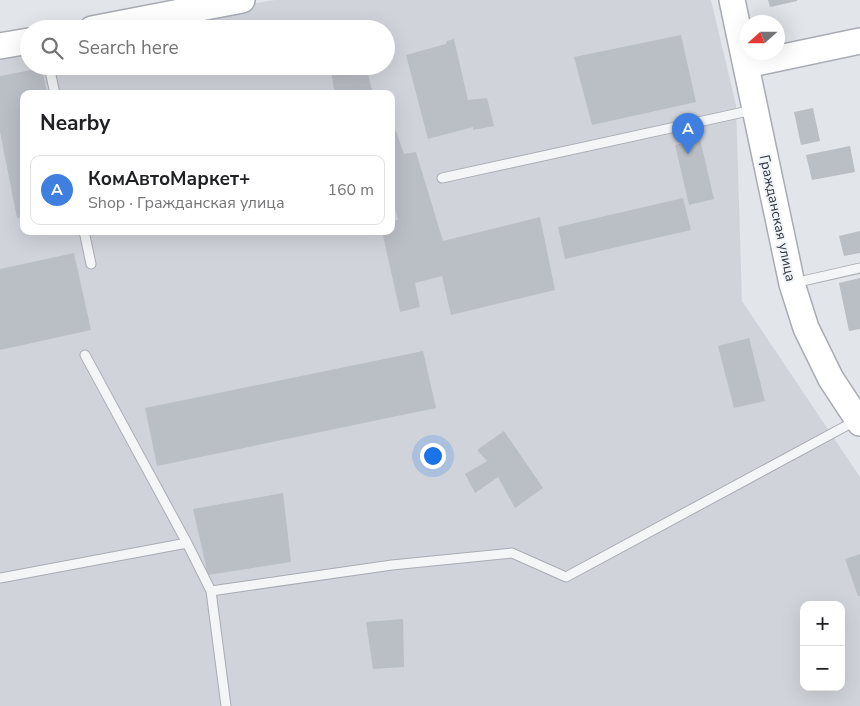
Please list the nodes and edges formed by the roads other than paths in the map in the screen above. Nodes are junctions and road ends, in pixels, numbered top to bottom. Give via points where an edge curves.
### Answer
1 (242, 0) edge
2 (732, 0) edge
3 (125, 20) edge
4 (860, 41) edge
5 (20, 43) edge
6 (0, 46) edge
7 (746, 66) junction
8 (51, 75) edge
9 (54, 90) edge
10 (755, 109) junction
11 (442, 178) dead end
12 (85, 235) edge
13 (90, 264) dead end
14 (860, 268) edge
15 (792, 284) junction
16 (85, 355) dead end
17 (858, 421) edge
18 (187, 543) junction
19 (0, 578) edge
20 (210, 591) junction
21 (226, 706) edge

1 - 3 street via 155,12
2 - 7 street, Гражданская улица
4 - 7 street
5 - 6 street
7 - 10 street, Гражданская улица
8 - 9 lane
10 - 11 lane
10 - 15 street, Гражданская улица
12 - 13 lane
14 - 15 lane
15 - 17 street, Гражданская улица via 806,328 831,379
16 - 18 lane
17 - 20 lane via 566,577 512,553 392,565
18 - 19 lane
18 - 20 lane
20 - 21 lane

